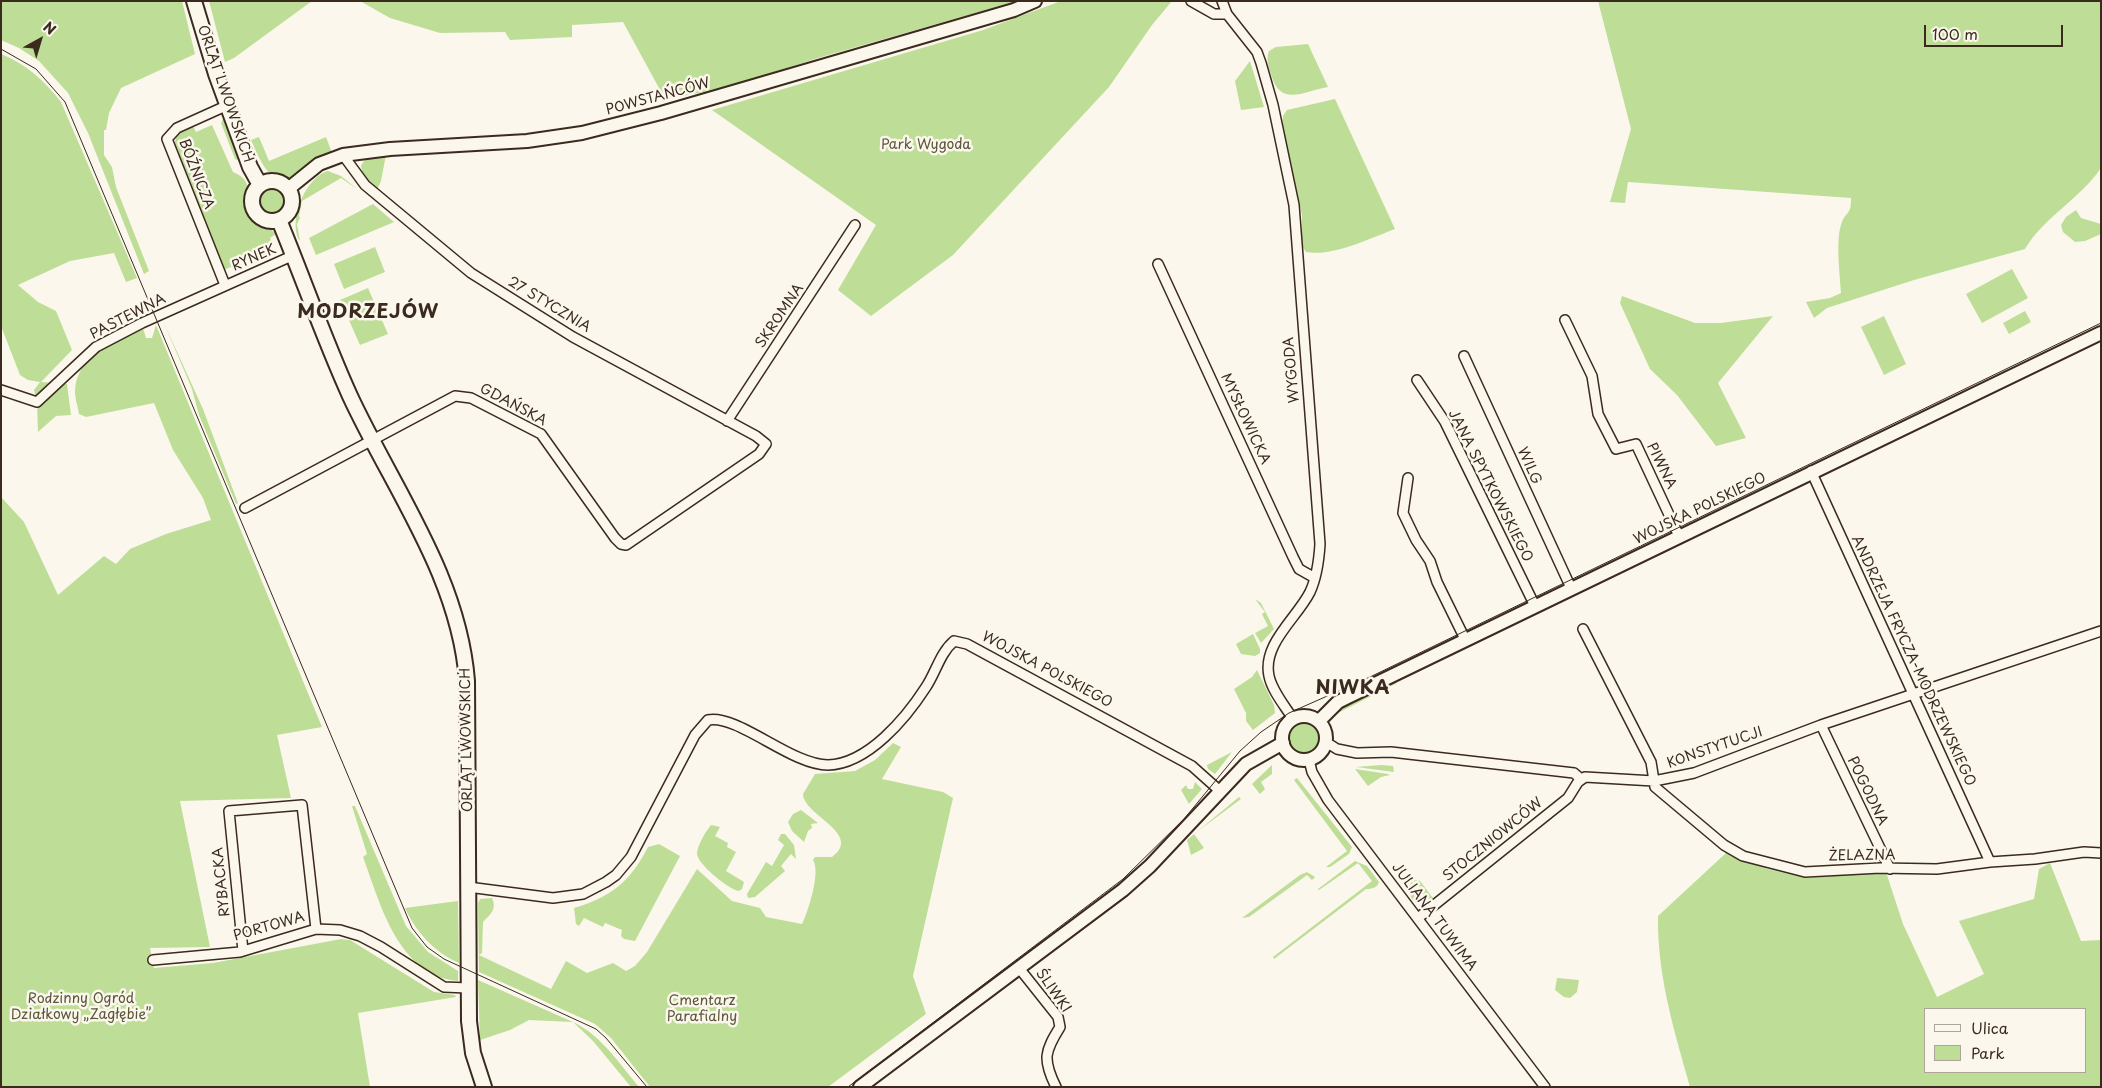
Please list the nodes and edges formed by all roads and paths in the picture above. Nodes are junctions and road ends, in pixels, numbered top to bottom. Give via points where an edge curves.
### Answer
1 (194, 1) edge
2 (1034, 1) edge
3 (1191, 1) edge
4 (1222, 1) edge
5 (1227, 14) junction
6 (228, 105) junction
7 (343, 155) junction
8 (260, 185) junction
9 (288, 190) junction
10 (279, 220) junction
11 (855, 225) dead end
12 (294, 255) junction
13 (1158, 264) dead end
14 (225, 285) junction
15 (1565, 320) dead end
16 (2101, 333) edge
17 (1464, 356) dead end
18 (1416, 380) dead end
19 (1, 390) edge
20 (726, 421) junction
21 (373, 439) junction
22 (766, 444) joint
23 (1811, 471) junction
24 (1408, 478) dead end
25 (245, 508) dead end
26 (1679, 536) junction
27 (1315, 578) junction
28 (1571, 588) junction
29 (1535, 606) junction
30 (1584, 629) dead end
31 (2101, 631) edge
32 (1466, 639) junction
33 (1912, 695) junction
34 (1293, 719) junction
35 (1319, 721) junction
36 (1821, 724) junction
37 (1283, 743) junction
38 (1331, 746) junction
39 (1309, 760) junction
40 (1581, 779) junction
41 (1654, 781) junction
42 (1220, 791) junction
43 (2101, 853) edge
44 (1990, 862) junction
45 (1890, 869) junction
46 (468, 887) junction
47 (1418, 918) junction
48 (316, 929) junction
49 (243, 951) junction
50 (153, 960) dead end
51 (1020, 968) junction
52 (468, 988) junction
53 (484, 1087) edge
54 (860, 1087) edge
55 (1056, 1087) edge
56 (1545, 1087) edge

1 - 6 main road, ORLĄT LWOWSKICH
2 - 7 main road, POWSTAŃCÓW via 1014,10 582,133 527,141
3 - 5 street via 1214,14
4 - 5 street, WYGODA
5 - 27 street, WYGODA via 1257,52 1261,63 1294,205 1320,544
6 - 8 main road, ORLĄT LWOWSKICH via 250,167
6 - 14 street, BÓŹNICZA via 177,128 167,139
7 - 9 main road, POWSTAŃCÓW via 319,164
7 - 20 street, 27 STYCZNIA via 365,185 471,273 573,337
8 - 9 main road via 275,181
8 - 10 main road via 253,195 256,214 266,221
9 - 10 main road via 291,207 289,213
10 - 12 main road, ORLĄT LWOWSKICH
11 - 20 street, SKROMNA
12 - 14 street, RYNEK
12 - 21 main road, ORLĄT LWOWSKICH via 350,396
13 - 27 street, MYSŁOWICKA via 1299,569
14 - 19 street, PASTEWNA via 96,347 37,402
15 - 26 street, PIWNA via 1592,376 1602,423 1616,449 1636,444
16 - 23 main road, WOJSKA POLSKIEGO
17 - 28 street, WILG
18 - 29 street, JANA SPYTKOWSKIEGO via 1445,422
20 - 22 street, 27 STYCZNIA
21 - 22 street, GDAŃSKA via 455,396 471,398 541,434 615,538 626,545 759,454
21 - 25 street, GDAŃSKA
21 - 46 main road, ORLĄT LWOWSKICH via 422,534 448,597 462,642 467,681
23 - 26 main road, WOJSKA POLSKIEGO
23 - 33 street, ANDRZEJA FRYCZA-MODRZEWSKIEGO
24 - 32 street via 1403,513 1430,561
26 - 28 main road, WOJSKA POLSKIEGO
27 - 34 street, WYGODA via 1304,602 1274,645 1268,664 1271,683
28 - 29 main road, WOJSKA POLSKIEGO
29 - 32 main road, WOJSKA POLSKIEGO
30 - 41 street via 1651,762
31 - 33 street, KONSTYTUCJI
32 - 35 main road, WOJSKA POLSKIEGO via 1348,696
33 - 36 street, KONSTYTUCJI
33 - 44 street, ANDRZEJA FRYCZA-MODRZEWSKIEGO
34 - 35 main road via 1309,716
34 - 37 main road via 1283,732
35 - 38 main road
36 - 41 street, KONSTYTUCJI via 1694,773
36 - 45 street, POGODNA
37 - 39 main road via 1292,756
37 - 42 main road via 1252,759
38 - 39 main road
38 - 40 street, KONSTYTUCJI via 1357,753 1391,752 1574,773
39 - 47 street, JULIANA TUWIMA via 1328,800
40 - 41 street, KONSTYTUCJI via 1590,776
40 - 47 street, STOCZNIOWCÓW via 1568,798
41 - 45 street, ŻELAZNA via 1655,787 1668,799 1724,845 1743,856 1805,872
42 - 46 street, WOJSKA POLSKIEGO via 1192,766 967,644 954,642 945,651 917,699 887,734 855,760 817,764 720,719 708,720 631,857 616,875 595,889 572,897 553,898
42 - 51 main road via 1133,882
43 - 44 street, ŻELAZNA
44 - 45 street, ŻELAZNA via 1937,869
46 - 52 main road, ORLĄT LWOWSKICH
47 - 56 street, JULIANA TUWIMA
48 - 49 street, PORTOWA
48 - 49 street, RYBACKA via 302,804 229,811
48 - 52 street, PORTOWA via 340,930 360,936 444,987
49 - 50 street, PORTOWA
51 - 54 main road
51 - 55 street, ŚLIWKI via 1058,1017 1060,1027 1046,1049 1049,1074
52 - 53 main road, ORLĄT LWOWSKICH via 470,1036

